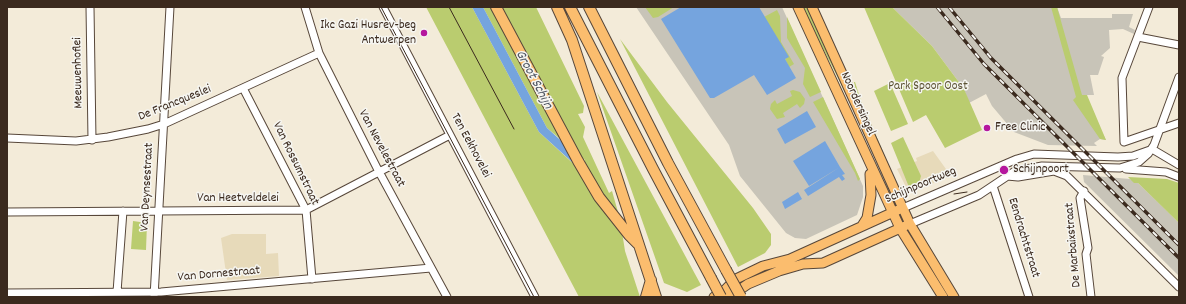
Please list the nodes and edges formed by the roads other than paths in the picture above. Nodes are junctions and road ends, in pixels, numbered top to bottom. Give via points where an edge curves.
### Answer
1 (90, 7) edge
2 (170, 7) edge
3 (305, 7) edge
4 (383, 7) edge
5 (496, 7) edge
6 (557, 7) edge
7 (570, 7) edge
8 (589, 7) edge
9 (798, 7) edge
10 (812, 7) edge
11 (1149, 7) edge
12 (1138, 37) junction
13 (1179, 45) edge
14 (319, 53) junction
15 (1179, 77) edge
16 (243, 88) junction
17 (1179, 123) edge
18 (164, 124) junction
19 (1159, 130) junction
20 (450, 135) junction
21 (7, 138) edge
22 (92, 140) junction
23 (1152, 149) junction
24 (866, 157) junction
25 (1179, 165) edge
26 (1120, 168) junction
27 (379, 172) junction
28 (1006, 176) junction
29 (1179, 177) edge
30 (993, 186) junction
31 (1084, 191) junction
32 (903, 208) junction
33 (306, 210) junction
34 (123, 211) junction
35 (159, 211) junction
36 (7, 212) edge
37 (892, 212) junction
38 (910, 224) junction
39 (862, 226) junction
40 (900, 228) junction
41 (640, 245) junction
42 (431, 268) junction
43 (312, 279) junction
44 (651, 280) junction
45 (1179, 287) edge
46 (118, 292) junction
47 (7, 293) edge
48 (154, 294) edge
49 (446, 297) edge
50 (535, 297) edge
51 (646, 297) edge
52 (656, 297) edge
53 (714, 297) edge
54 (721, 297) edge
55 (729, 297) edge
56 (741, 297) edge
57 (943, 297) edge
58 (954, 297) edge
59 (1029, 297) edge
60 (1091, 297) edge

1 - 22 street, Meeuwenhoflei
2 - 18 street, Van Deynsestraat
3 - 14 street, Van Nevelestraat
4 - 20 street, Ten Eekhovelei
5 - 41 highway via 599,197
6 - 41 highway via 572,40
7 - 54 highway, bridge
8 - 56 highway, bridge via 668,163
9 - 24 main road, Noordersingel
10 - 32 main road, Noordersingel
11 - 12 street
12 - 13 street
12 - 19 street via 1122,78 1124,142
14 - 16 street, De Francqueslei
14 - 27 street, Van Nevelestraat
15 - 19 street
16 - 18 street, De Francqueslei
16 - 33 street, Van Rossumstraat
17 - 19 street
18 - 22 street, De Francqueslei
18 - 35 street, Van Deynsestraat
19 - 23 street
20 - 27 street, Van Heetveldelei
20 - 50 street, Ten Eekhovelei
21 - 22 street, De Francqueslei
23 - 25 street
23 - 26 street via 1141,161
23 - 32 street, Schijnpoortweg via 1134,156 1118,157 1034,154 1016,159
24 - 37 main road, Noordersingel
24 - 39 main road via 872,189
26 - 28 street via 1042,166 1015,171
26 - 29 street via 1166,172
27 - 33 street, Van Heetveldelei
27 - 42 street, Van Nevelestraat
28 - 30 street
28 - 31 street via 1059,172
30 - 38 street via 979,195
30 - 59 street, Eendrachtstraat
31 - 45 street
31 - 60 street, De Marbaixstraat via 1080,198 1088,248 1086,254
32 - 37 main road, Schijnpoortweg
32 - 38 main road, Noordersingel
33 - 35 street, Van Heetveldelei
33 - 43 street, Van Rossumstraat
34 - 35 street, Van Heetveldelei
34 - 36 street, Van Heetveldelei
34 - 46 street, Van Deynsestraat
35 - 48 street, Van Deynsestraat
37 - 39 main road, Schijnpoortweg
37 - 40 main road, Noordersingel
38 - 40 main road
38 - 58 main road, Noordersingel
39 - 53 main road, Schijnpoortweg via 790,259 763,266 749,275 736,279
40 - 55 main road via 823,263 803,264 780,271 748,284
40 - 57 main road, Noordersingel
41 - 44 highway
42 - 43 street, Van Dornestraat
42 - 49 street, Van Nevelestraat
43 - 48 street, Van Dornestraat
44 - 51 highway
44 - 52 highway
46 - 47 street, Van Dornestraat
46 - 48 street, Van Dornestraat

